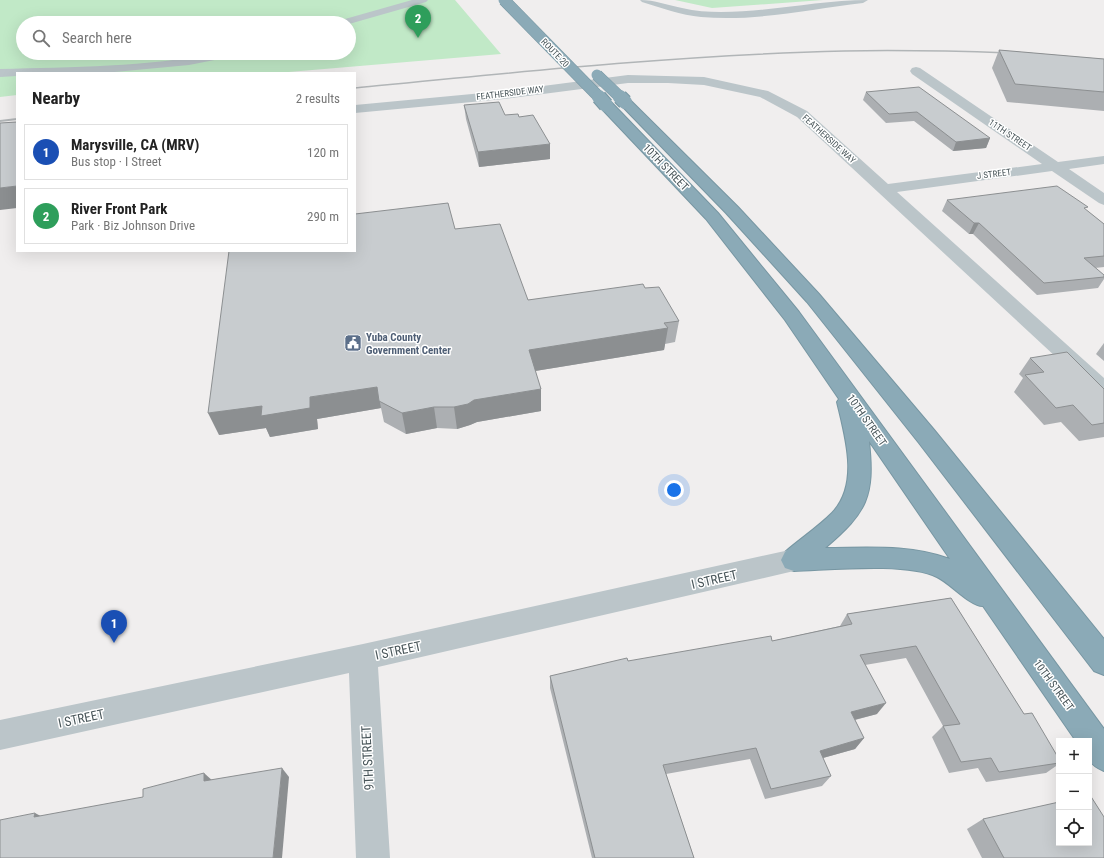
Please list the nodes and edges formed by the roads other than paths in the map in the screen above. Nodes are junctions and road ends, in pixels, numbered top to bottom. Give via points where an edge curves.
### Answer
1 (423, 0) edge
2 (504, 0) edge
3 (645, 0) edge
4 (863, 0) edge
5 (356, 19) edge
6 (199, 60) edge
7 (586, 64) dead end
8 (916, 71) dead end
9 (33, 72) edge
10 (0, 73) edge
11 (16, 73) edge
12 (625, 102) joint
13 (606, 105) joint
14 (356, 109) edge
15 (1104, 160) edge
16 (1055, 166) junction
17 (884, 189) junction
18 (1104, 200) edge
19 (845, 390) junction
20 (1104, 390) edge
21 (794, 560) junction
22 (1006, 618) junction
23 (363, 657) junction
24 (1104, 661) edge
25 (0, 735) edge
26 (1104, 755) edge
27 (373, 858) edge

1 - 5 street
2 - 13 highway, ROUTE 20, bridge
3 - 4 street via 688,12 721,14
6 - 9 street via 98,70
7 - 12 highway, ROUTE 20, bridge
8 - 16 street, 11TH STREET
10 - 11 street
12 - 24 highway, 10TH STREET via 721,198 812,298 927,437
13 - 19 highway, 10TH STREET via 685,186 737,246
14 - 17 street, FEATHERSIDE WAY via 504,95 628,79 704,81 764,94 802,114
15 - 16 street, J STREET
16 - 17 street, J STREET
16 - 18 street, 11TH STREET
17 - 20 street, FEATHERSIDE WAY
19 - 21 highway via 858,442 860,475 854,502 841,520
19 - 22 highway, 10TH STREET
21 - 22 highway via 917,560 945,568 971,585
21 - 23 street, I STREET
22 - 26 highway, 10TH STREET
23 - 25 street, I STREET
23 - 27 street, 9TH STREET

